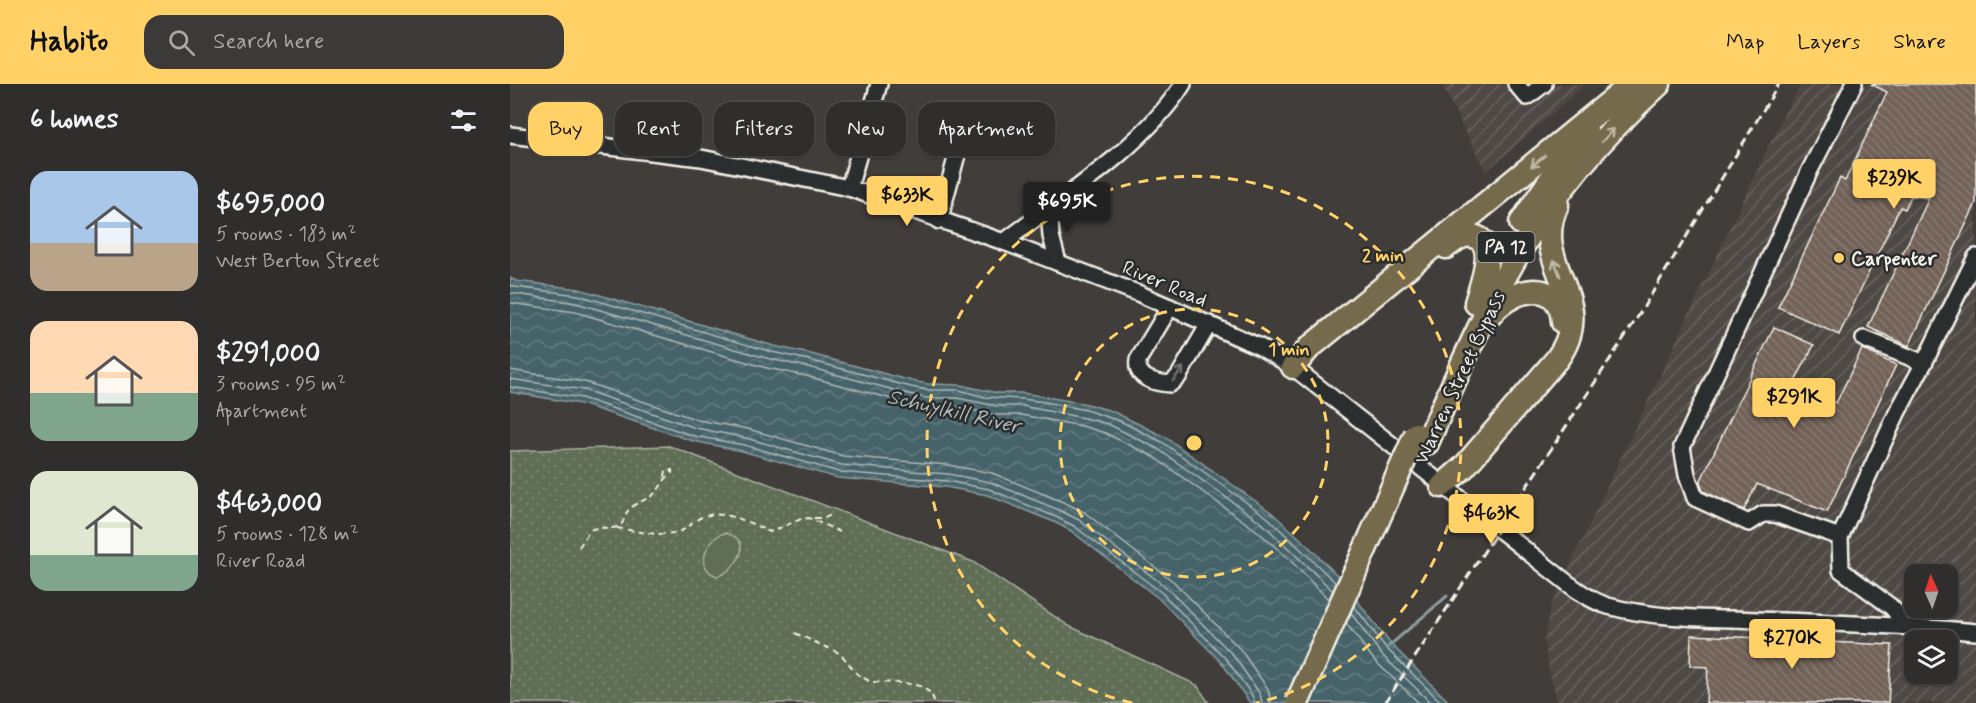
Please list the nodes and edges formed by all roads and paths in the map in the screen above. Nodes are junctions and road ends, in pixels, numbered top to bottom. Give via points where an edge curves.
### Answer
1 (879, 84) edge
2 (1184, 84) edge
3 (1516, 84) edge
4 (1544, 84) edge
5 (1632, 84) edge
6 (1659, 84) edge
7 (1854, 84) edge
8 (510, 135) edge
9 (957, 156) edge
10 (1570, 180) junction
11 (849, 188) junction
12 (1049, 208) junction
13 (939, 221) junction
14 (1004, 242) junction
15 (1976, 257) edge
16 (1058, 262) junction
17 (1476, 303) junction
18 (1170, 307) junction
19 (1209, 324) junction
20 (1475, 336) junction
21 (1864, 339) dead end
22 (1924, 363) junction
23 (1293, 367) junction
24 (1422, 439) junction
25 (665, 477) dead end
26 (1442, 486) junction
27 (834, 514) dead end
28 (809, 518) junction
29 (617, 528) junction
30 (840, 532) dead end
31 (1840, 537) junction
32 (579, 547) dead end
33 (1902, 625) junction
34 (1976, 632) edge
35 (795, 633) dead end
36 (935, 703) edge
37 (1297, 703) edge
38 (1312, 703) edge

1 - 11 street
2 - 12 street via 1135,142
3 - 4 street via 1527,97
5 - 17 highway, Warren Street Bypass / PA 12 via 1539,196
5 -> 23 highway via 1309,348
10 -> 6 highway, Warren Street Bypass / PA 12
7 - 31 street via 1682,447 1695,498 1749,523 1763,514 1775,514
8 - 11 street, River Road via 701,159
9 - 13 street
10 - 20 highway, Warren Street Bypass / PA 12 via 1517,256
26 -> 10 highway via 1464,467 1568,342 1572,307 1553,257 1550,237 1556,208
11 - 13 street, River Road
12 - 14 street
12 - 16 street via 1050,236
13 - 14 street, River Road
14 - 16 street, River Road
15 - 22 street
16 - 18 street, River Road
17 - 23 highway via 1487,251 1481,240 1467,235 1453,242 1314,355
17 - 24 highway, Warren Street Bypass / PA 12
18 - 19 street, River Road
18 -> 19 street via 1138,360 1140,372 1153,382 1170,384 1178,377
19 - 23 street, River Road
20 - 24 highway, Warren Street Bypass / PA 12
20 - 26 highway via 1499,305 1522,292 1539,291 1551,296 1562,313 1562,331 1556,346 1457,461
21 - 22 street
22 - 31 street
23 - 26 street, River Road
24 - 37 highway, Warren Street Bypass / PA 12, bridge
24 - 38 highway, Warren Street Bypass / PA 12
25 - 29 path via 657,492 635,504
26 - 33 street, River Road via 1561,579 1605,605 1640,613 1701,618
27 - 28 path
28 - 29 path via 770,532 726,516 705,516 678,532 663,534
28 - 30 path
29 - 32 path via 603,526 590,530
31 - 33 street via 1841,570 1890,606
33 - 34 street, River Road
35 - 36 path via 841,654 857,674 871,682 920,686 931,693

